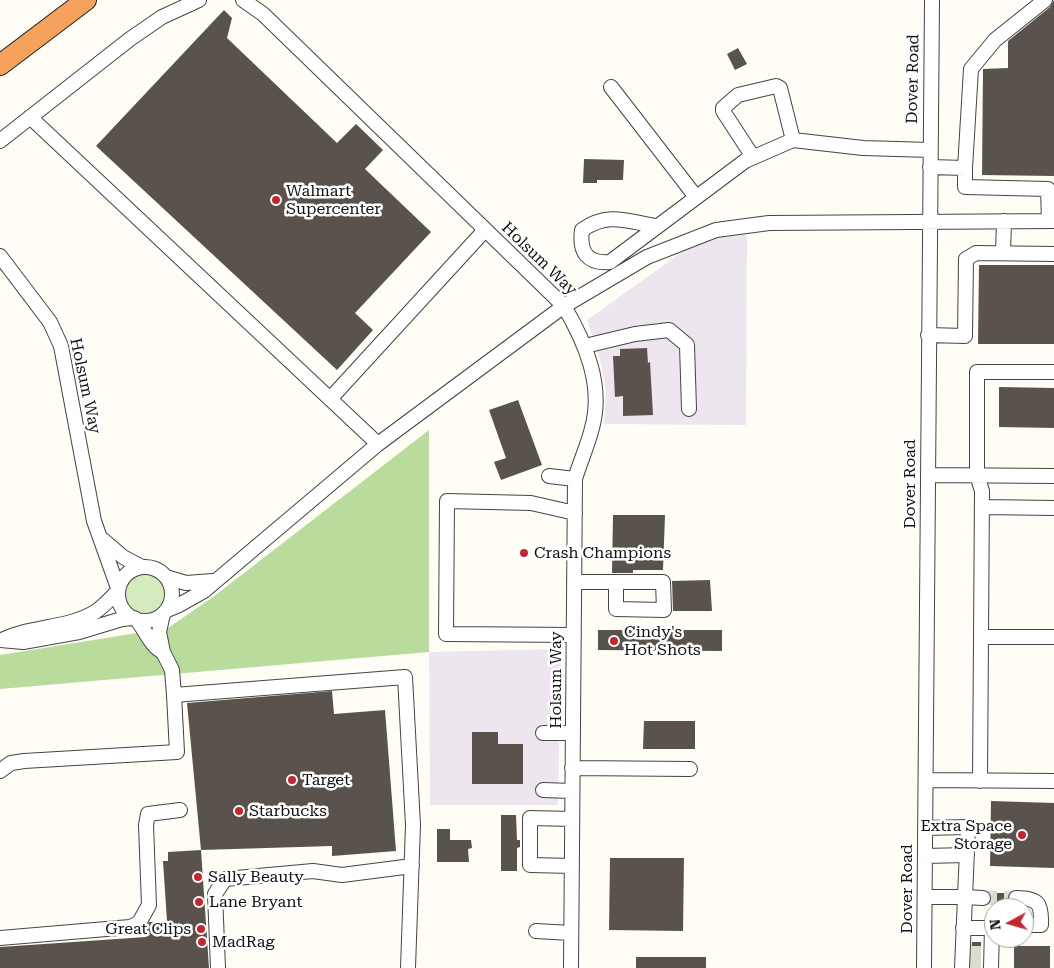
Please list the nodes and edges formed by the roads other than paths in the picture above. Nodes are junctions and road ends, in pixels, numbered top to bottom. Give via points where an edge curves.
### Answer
1 (86, 0) edge
2 (199, 0) edge
3 (243, 0) edge
4 (932, 0) edge
5 (1045, 0) edge
6 (0, 65) edge
7 (611, 88) dead end
8 (30, 117) junction
9 (793, 140) junction
10 (0, 141) edge
11 (930, 150) junction
12 (754, 157) junction
13 (930, 166) junction
14 (965, 168) junction
15 (1051, 189) edge
16 (696, 197) junction
17 (1004, 221) junction
18 (1051, 221) edge
19 (929, 222) junction
20 (656, 226) junction
21 (485, 230) junction
22 (1003, 253) junction
23 (1054, 254) edge
24 (0, 256) edge
25 (564, 306) junction
26 (928, 335) junction
27 (585, 346) junction
28 (1054, 372) edge
29 (330, 399) junction
30 (689, 409) dead end
31 (378, 444) junction
32 (928, 475) junction
33 (977, 475) junction
34 (549, 476) dead end
35 (1054, 476) edge
36 (575, 479) junction
37 (982, 507) junction
38 (1054, 508) edge
39 (575, 512) junction
40 (101, 538) junction
41 (142, 566) junction
42 (166, 577) junction
43 (213, 581) junction
44 (574, 582) junction
45 (616, 583) dead end
46 (118, 590) junction
47 (165, 612) junction
48 (135, 619) junction
49 (574, 635) junction
50 (981, 637) junction
51 (1054, 637) edge
52 (1, 640) edge
53 (163, 652) junction
54 (174, 695) junction
55 (543, 733) dead end
56 (573, 733) junction
57 (572, 768) junction
58 (690, 769) dead end
59 (0, 771) edge
60 (926, 780) junction
61 (980, 781) junction
62 (1054, 782) edge
63 (543, 790) dead end
64 (572, 791) junction
65 (180, 810) dead end
66 (572, 819) junction
67 (925, 828) junction
68 (967, 855) junction
69 (925, 856) junction
70 (412, 866) junction
71 (572, 866) junction
72 (925, 897) junction
73 (965, 897) junction
74 (983, 898) tunnel mouth
75 (1034, 900) edge
76 (1034, 925) edge
77 (963, 928) junction
78 (984, 928) edge
79 (536, 931) dead end
80 (571, 933) junction
81 (0, 938) edge
82 (984, 940) edge
83 (975, 953) junction
84 (967, 967) tunnel mouth
85 (218, 968) edge
86 (408, 968) edge
87 (571, 968) edge
88 (924, 968) edge
89 (962, 968) edge
90 (987, 968) edge

1 - 6 highway
2 - 8 street via 162,17 130,39
3 - 21 street, Holsum Way via 263,14
4 - 11 street, Dover Road
5 - 14 street via 994,40 971,69
7 - 16 street
8 - 10 street
8 - 29 street
9 - 11 street via 864,148
9 - 12 street
9 - 12 street via 780,88 776,86 738,96 722,108
11 - 13 street, Dover Road
12 - 16 street
13 - 14 street
13 - 19 street, Dover Road
14 - 15 street via 965,187
15 - 18 street
16 - 20 street
17 - 18 street
17 - 19 street
17 - 22 street
19 - 25 street via 768,223 716,230 647,257
19 - 26 street, Dover Road
20 - 20 street via 610,262 592,260 586,256 580,243 582,230 608,218
21 - 25 street, Holsum Way
21 - 29 street
22 - 23 street
22 - 26 street via 976,253 966,260 965,336
24 - 40 street, Holsum Way via 50,322 61,346 94,521
25 - 27 street, Holsum Way
25 - 31 street
26 - 32 street, Dover Road
27 - 30 street via 635,334 670,330 687,345
27 - 36 street, Holsum Way via 596,396 593,426
28 - 33 street via 977,372
29 - 31 street
31 - 43 street
32 - 33 street
32 - 60 street, Dover Road
33 - 35 street
33 - 37 street
34 - 36 street
36 - 39 street, Holsum Way
37 - 38 street
37 - 50 street
39 - 44 street, Holsum Way
39 - 49 street via 531,503 447,500 446,634
40 - 41 street via 123,557
40 - 46 street, Holsum Way
41 - 42 street via 155,568
41 - 46 street via 127,574
42 - 43 street via 186,583
42 - 47 street via 172,590
43 - 47 street via 204,590
44 - 45 street
44 - 49 street, Holsum Way
46 - 48 street via 122,608
46 - 52 street via 97,611 86,617 20,631
47 - 48 street via 151,620
47 - 53 street via 159,632
48 - 52 street via 122,619 79,632 22,642
48 - 53 street via 145,628 156,649
49 - 56 street, Holsum Way
50 - 51 street
50 - 61 street
53 - 54 street via 172,670
54 - 59 street via 177,752 24,761 11,763
54 - 70 street via 405,677 413,825
55 - 56 street
56 - 57 street, Holsum Way
57 - 58 street
57 - 64 street, Holsum Way
60 - 61 street
60 - 67 street, Dover Road
61 - 62 street
63 - 64 street
64 - 66 street, Holsum Way
65 - 81 street via 148,814 149,905 139,923 130,927
66 - 71 street, Holsum Way
66 - 71 street via 530,818 530,865
67 - 68 street via 968,827
67 - 69 street, Dover Road
68 - 69 street
68 - 73 street
69 - 72 street, Dover Road
70 - 85 street via 342,875 313,871 225,879 215,894
70 - 86 street
71 - 80 street, Holsum Way
72 - 73 street
72 - 88 street, Dover Road
73 - 74 street
73 - 77 street
75 - 76 street via 1042,912 1041,925
77 - 78 street
77 - 83 street
79 - 80 street
80 - 87 street, Holsum Way
82 - 83 street
83 - 89 street
83 - 90 street
84 - 89 street

